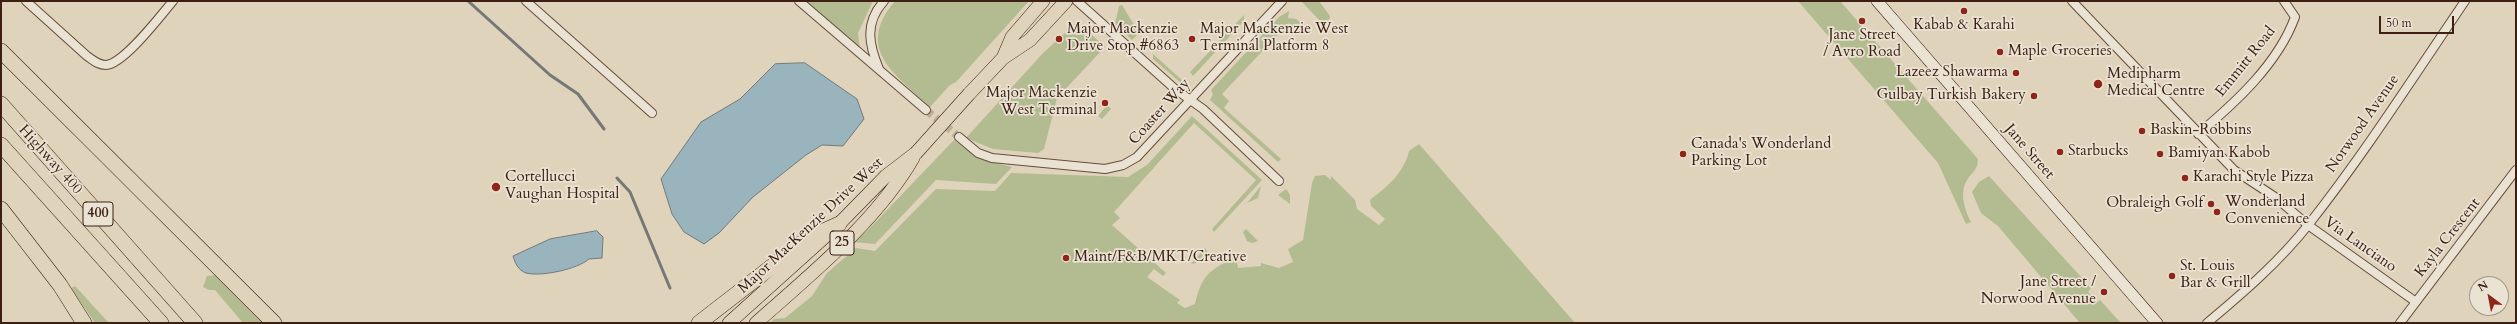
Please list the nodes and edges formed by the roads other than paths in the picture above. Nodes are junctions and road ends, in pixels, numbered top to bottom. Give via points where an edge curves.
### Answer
1 (26, 1) edge
2 (173, 1) edge
3 (526, 1) edge
4 (799, 1) edge
5 (884, 1) edge
6 (1043, 1) edge
7 (1066, 1) edge
8 (1077, 1) edge
9 (1282, 1) edge
10 (1876, 1) edge
11 (2072, 1) edge
12 (2284, 1) edge
13 (2465, 1) edge
14 (1, 51) edge
15 (1003, 58) junction
16 (880, 70) junction
17 (1188, 100) junction
18 (1, 104) edge
19 (926, 110) tunnel mouth
20 (652, 113) dead end
21 (2198, 134) junction
22 (959, 137) tunnel mouth
23 (1, 145) edge
24 (916, 153) junction
25 (2516, 170) edge
26 (1279, 181) dead end
27 (1, 209) edge
28 (839, 224) junction
29 (2308, 225) junction
30 (2416, 302) junction
31 (84, 323) edge
32 (161, 323) edge
33 (195, 323) edge
34 (274, 323) edge
35 (699, 323) edge
36 (729, 323) edge
37 (756, 323) edge
38 (2157, 323) edge
39 (2207, 323) edge
40 (2400, 323) edge

1 - 2 street via 87,56 97,63 107,65 121,60
3 - 20 street
4 - 16 street
5 - 16 street via 879,6 871,26 870,48
6 - 15 main road, Major MacKenzie Drive West / 25 via 1012,37
7 - 15 main road, Major MacKenzie Drive West / 25 via 1030,40
8 - 17 street
9 - 17 street, Coaster Way
10 - 38 main road, Jane Street
11 - 21 street, Via Lanciano
12 - 21 street, Emmitt Road via 2295,17 2290,30 2270,61 2231,104
13 - 29 street, Norwood Avenue via 2352,167
14 - 34 highway
15 - 24 main road, Major MacKenzie Drive West / 25, bridge
16 - 19 street
17 - 22 street, Coaster Way via 1137,157 1123,165 1105,169 992,158 978,152
17 - 26 street via 1203,109
18 - 33 highway, Highway 400 / 400
21 - 29 street, Via Lanciano via 2234,170 2275,197
23 - 32 highway, Highway 400 / 400
24 - 28 main road, Major MacKenzie Drive West / 25 via 886,176
24 - 37 main road, Major MacKenzie Drive West / 25 via 899,183 869,216 810,276
25 - 30 street, Kayla Crescent
27 - 31 highway via 60,285
28 - 35 highway via 810,237
28 - 36 main road, Major MacKenzie Drive West / 25
29 - 30 street, Via Lanciano
29 - 39 street, Norwood Avenue via 2242,294
30 - 40 street, Kayla Crescent

